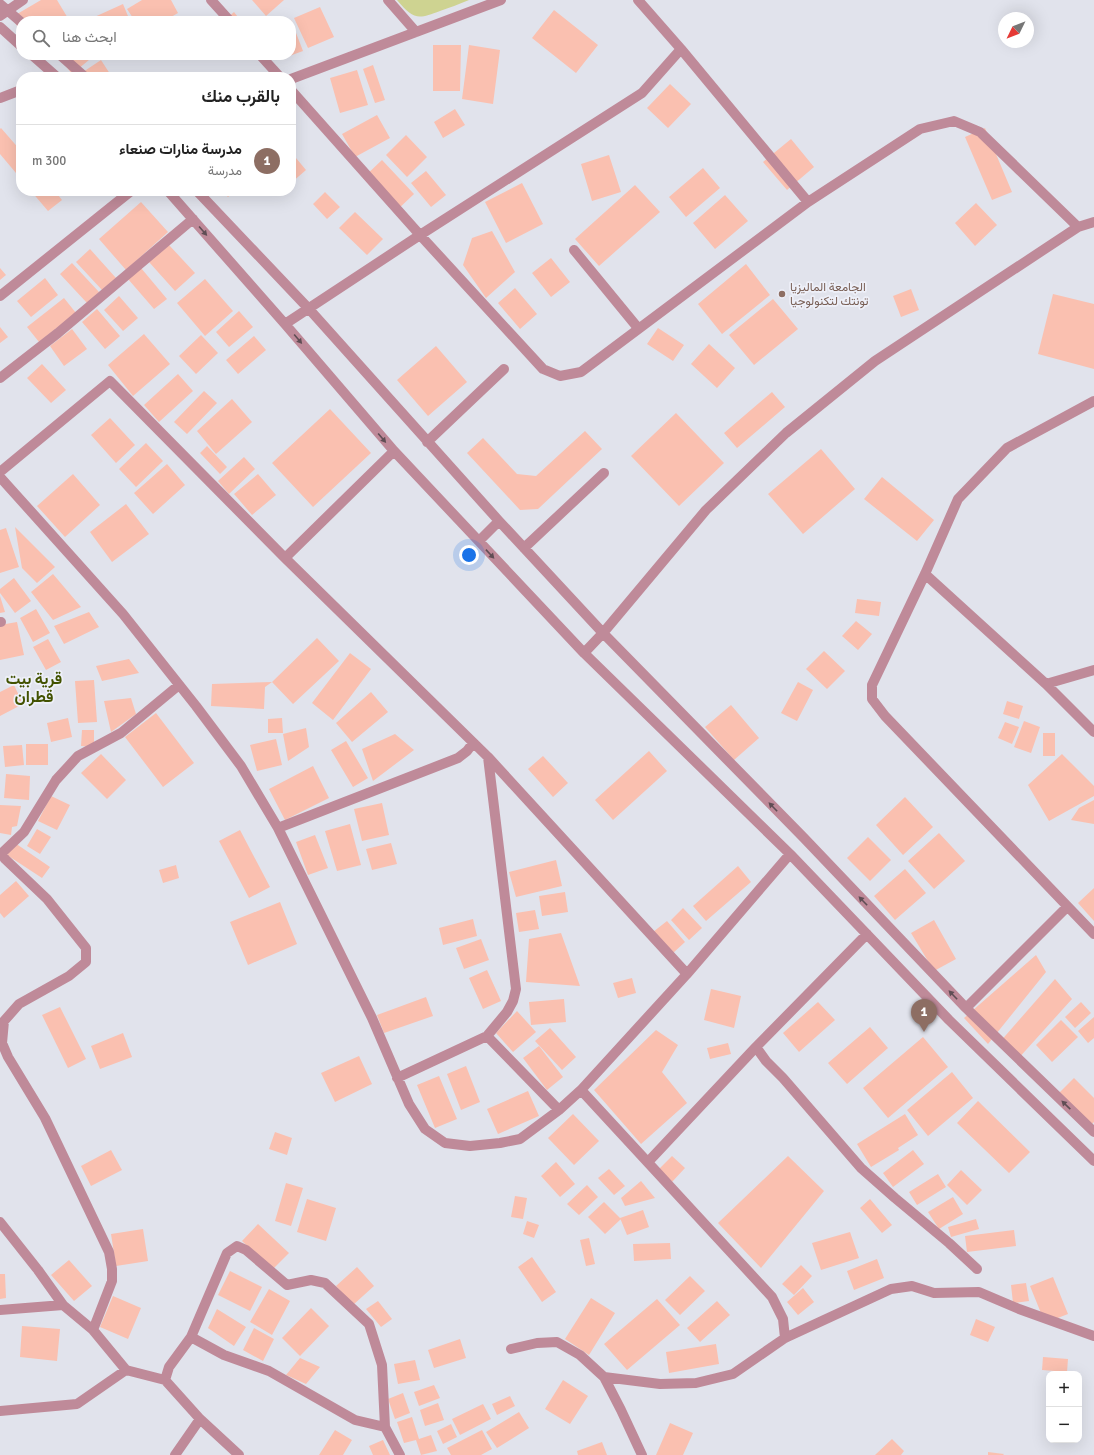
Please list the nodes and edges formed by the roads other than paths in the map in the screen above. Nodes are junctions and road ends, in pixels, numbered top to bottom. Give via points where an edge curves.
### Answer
1 (23, 0) edge
2 (211, 0) edge
3 (388, 0) edge
4 (501, 0) edge
5 (638, 0) edge
6 (3, 10) edge
7 (225, 16) edge
8 (16, 19) edge
9 (0, 27) edge
10 (416, 32) junction
11 (16, 41) edge
12 (681, 49) junction
13 (37, 60) edge
14 (66, 60) edge
15 (265, 60) edge
16 (50, 72) edge
17 (79, 72) edge
18 (275, 72) edge
19 (296, 77) edge
20 (16, 92) edge
21 (296, 96) edge
22 (0, 98) edge
23 (125, 196) edge
24 (172, 196) edge
25 (202, 196) edge
26 (808, 202) junction
27 (193, 219) junction
28 (1094, 222) edge
29 (1078, 227) junction
30 (420, 234) junction
31 (574, 250) dead end
32 (0, 296) edge
33 (308, 309) junction
34 (285, 324) junction
35 (638, 328) junction
36 (504, 369) dead end
37 (0, 378) edge
38 (1094, 401) edge
39 (427, 442) junction
40 (394, 451) junction
41 (0, 472) edge
42 (604, 473) dead end
43 (0, 477) edge
44 (499, 521) junction
45 (479, 541) junction
46 (524, 548) junction
47 (285, 558) junction
48 (925, 574) junction
49 (603, 633) junction
50 (584, 653) junction
51 (1094, 670) edge
52 (1046, 684) junction
53 (179, 685) junction
54 (1094, 732) edge
55 (473, 742) junction
56 (488, 757) junction
57 (278, 828) junction
58 (790, 854) junction
59 (1067, 907) junction
60 (867, 934) junction
61 (1094, 934) edge
62 (687, 974) junction
63 (966, 1008) junction
64 (487, 1036) junction
65 (756, 1047) junction
66 (397, 1078) junction
67 (581, 1090) junction
68 (558, 1110) junction
69 (1094, 1132) edge
70 (1094, 1161) edge
71 (648, 1162) junction
72 (0, 1222) edge
73 (977, 1269) dead end
74 (63, 1305) junction
75 (0, 1310) edge
76 (92, 1330) junction
77 (1094, 1336) edge
78 (191, 1338) junction
79 (785, 1338) junction
80 (511, 1349) dead end
81 (126, 1370) junction
82 (604, 1377) junction
83 (165, 1380) junction
84 (0, 1411) edge
85 (200, 1419) junction
86 (385, 1427) junction
87 (175, 1455) edge
88 (239, 1455) edge
89 (400, 1455) edge
90 (642, 1455) edge

1 - 6 street
2 - 7 street
3 - 10 street
4 - 10 street
5 - 12 street
6 - 8 street
9 - 11 street
10 - 19 street
12 - 26 street
12 - 30 street via 642,93
13 - 16 street
14 - 17 street
15 - 18 street
20 - 22 street
21 - 30 street
23 - 32 street
24 - 27 street
25 - 33 street
26 - 29 street via 920,130 954,121 980,132
26 - 35 street
27 -> 34 street
27 - 37 street via 58,333
28 - 29 street
29 - 49 street via 875,361 786,433 706,510
30 - 33 street
30 - 35 street via 543,369 554,374 560,376 581,372
31 - 35 street
33 - 34 street
33 - 39 street
34 -> 40 street
36 - 39 street
38 - 48 street via 1007,448 958,499
39 - 44 street
40 - 45 street
40 - 47 street
41 - 47 street via 110,381
42 - 46 street
43 - 53 street via 123,614
44 - 45 street
44 - 46 street
45 -> 50 street
46 - 49 street
47 - 55 street
48 - 52 street
48 - 59 street via 872,685 872,700
49 - 50 street
63 -> 49 street
50 - 58 street
51 - 52 street
52 - 54 street
53 - 57 street via 241,766
53 - 76 street via 122,733 78,756 56,780 24,832 3,852 5,859 47,899 86,948 86,962 69,976 19,1004 4,1021 2,1042 8,1057 45,1118 109,1252 112,1281
55 - 56 street
55 - 57 street via 468,751 458,758
56 - 62 street
56 - 64 street via 516,989 507,1012
57 - 66 street via 372,1018
58 - 60 street
58 - 62 street
59 - 61 street
59 - 63 street
60 - 65 street
60 - 70 street via 949,1020
62 - 67 street
69 -> 63 street
64 - 66 street
64 - 68 street
65 - 71 street
65 - 73 street via 861,1168
66 - 68 street via 424,1129 445,1144 470,1146 520,1139
67 - 68 street
67 - 71 street
71 - 79 street via 772,1296 783,1320
72 - 74 street
74 - 75 street
74 - 76 street
76 - 81 street
77 - 79 street via 979,1292 934,1293 912,1286 891,1289
78 - 83 street via 169,1368
78 - 86 street via 224,1355 270,1371 355,1420
78 - 86 street via 227,1253 238,1246 287,1285 311,1280 325,1282 368,1324 382,1365
79 - 82 street via 733,1374 696,1382 660,1384
80 - 82 street via 537,1342 557,1342 580,1355
81 - 83 street
81 - 84 street via 77,1404
82 - 90 street
83 - 85 street
85 - 87 street
85 - 88 street
86 - 89 street

